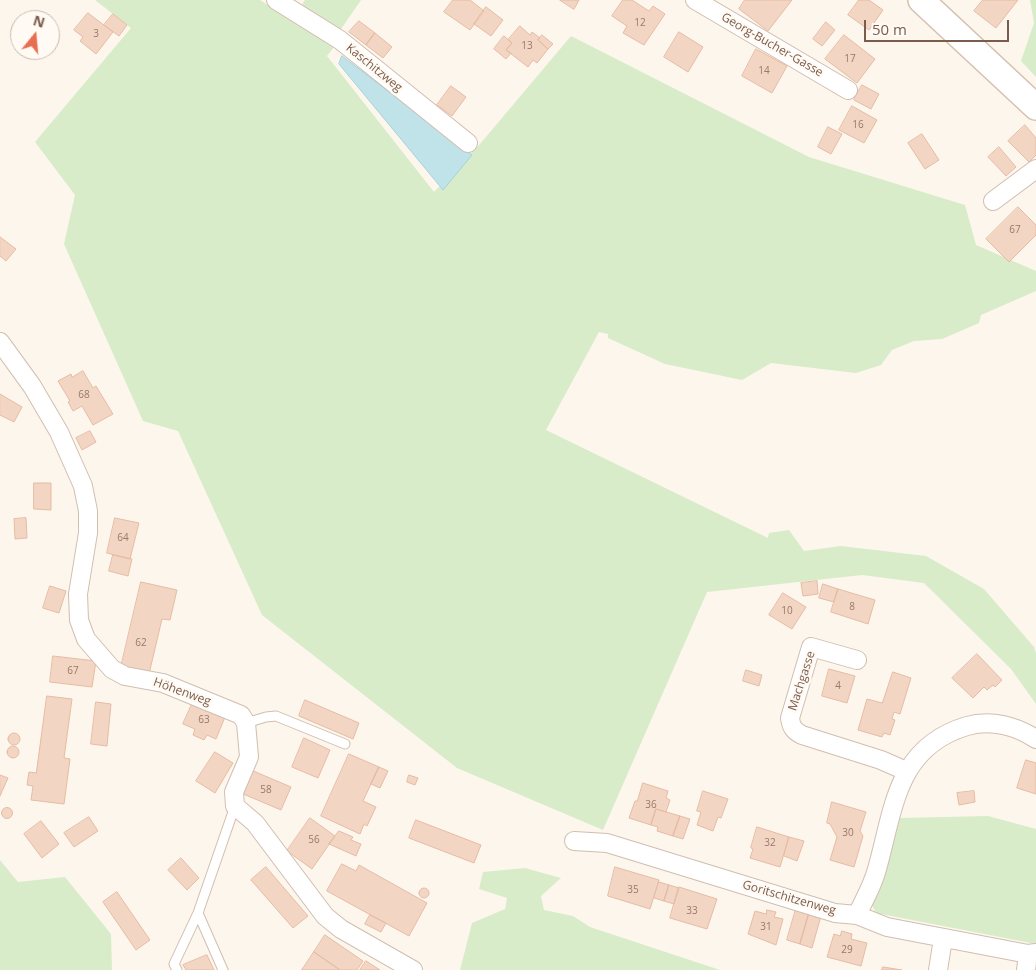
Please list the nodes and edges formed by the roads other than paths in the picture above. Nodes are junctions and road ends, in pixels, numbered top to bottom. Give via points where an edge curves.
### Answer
1 (276, 0) edge
2 (695, 0) edge
3 (921, 0) edge
4 (848, 90) dead end
5 (1036, 107) edge
6 (468, 143) dead end
7 (1036, 169) edge
8 (993, 201) dead end
9 (0, 342) edge
10 (857, 660) dead end
11 (246, 723) junction
12 (1036, 739) edge
13 (345, 744) dead end
14 (906, 772) junction
15 (235, 806) junction
16 (574, 841) dead end
17 (198, 913) junction
18 (857, 915) junction
19 (943, 939) junction
20 (1030, 959) edge
21 (177, 970) edge
22 (223, 970) edge
23 (413, 970) edge
24 (938, 970) edge

1 - 6 street, Kaschitzweg via 340,40
2 - 4 street, Georg-Bucher-Gasse
3 - 5 street
7 - 8 street
9 - 11 street, Höhenweg via 32,386 59,432 83,486 88,533 78,594 79,620 86,640 112,669 125,676 171,686 241,715
10 - 14 street, Machgasse via 811,647 790,718 791,725 802,736 881,760
11 - 13 lane via 276,716
11 - 15 street via 249,757 234,792
12 - 14 street via 1010,725 970,725 938,738 919,754
14 - 18 street via 897,793 876,872
15 - 17 lane
15 - 23 street via 255,823 325,916 341,929
16 - 18 street, Goritschitzenweg via 607,843 835,913
17 - 21 lane via 174,964
17 - 22 lane
18 - 19 street, Goritschitzenweg via 887,927
19 - 20 street, Goritschitzenweg
19 - 24 street

